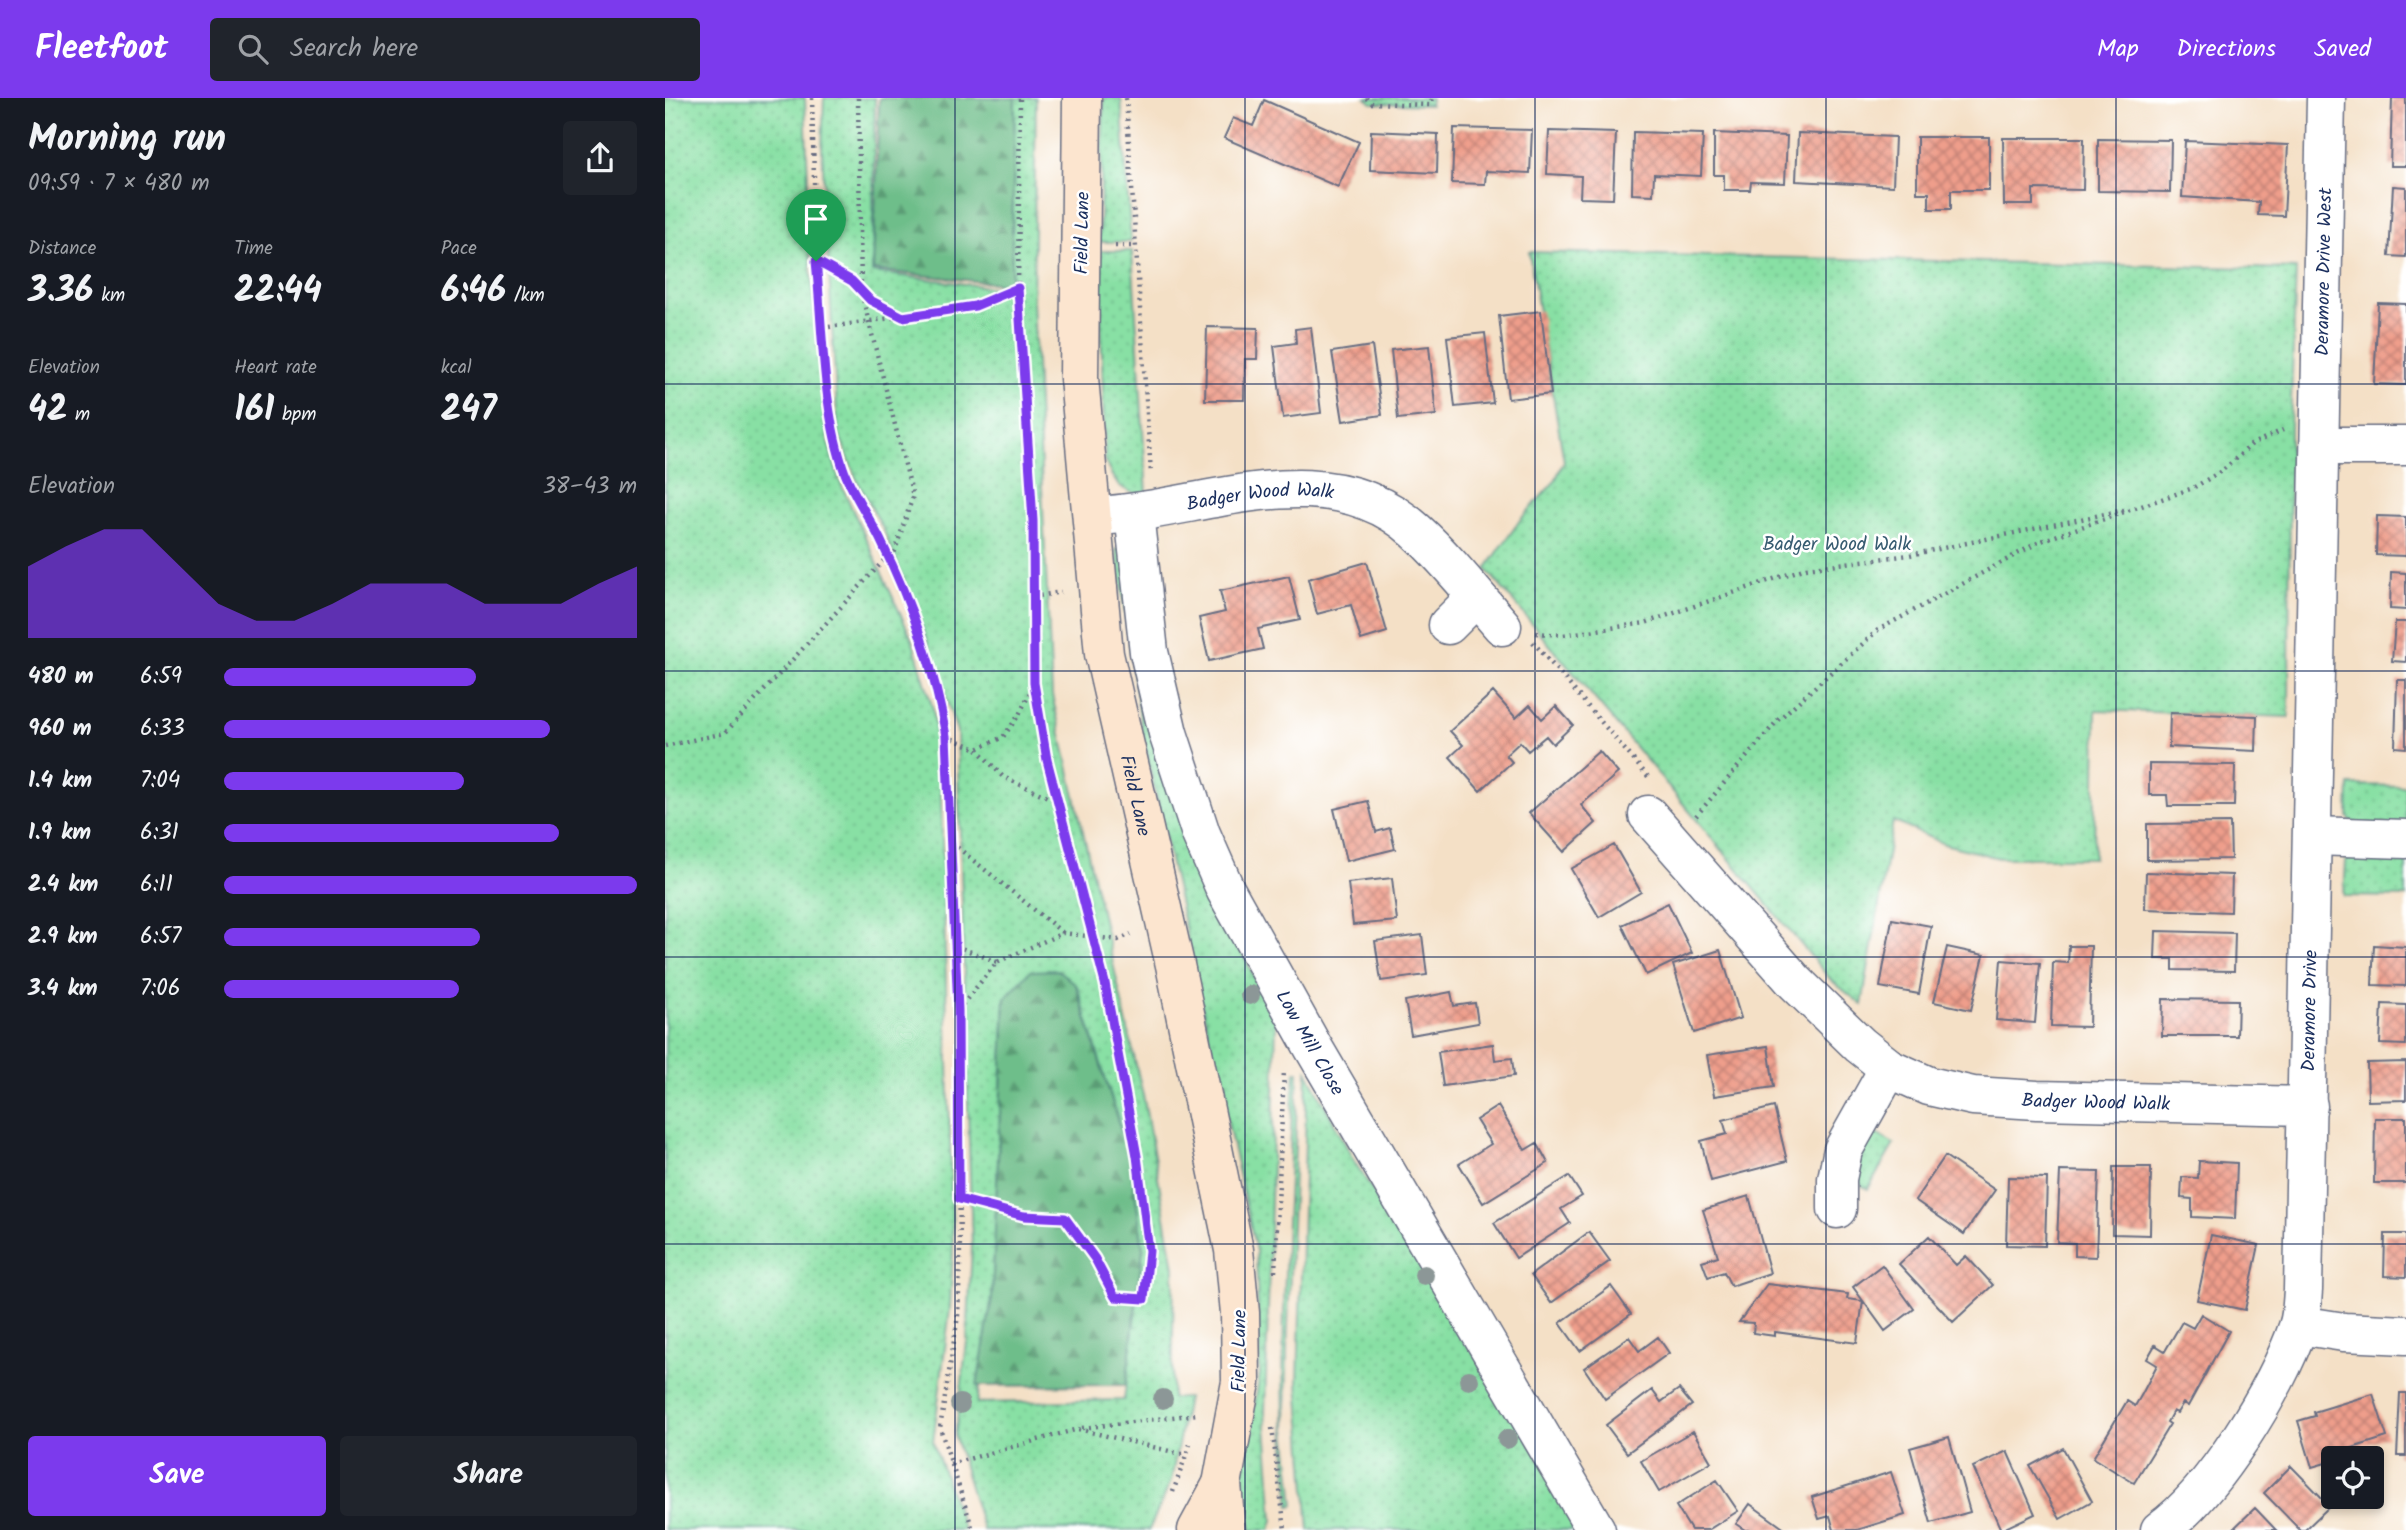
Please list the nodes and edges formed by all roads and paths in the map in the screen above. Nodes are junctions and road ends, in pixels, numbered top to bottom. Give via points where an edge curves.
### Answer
1 (812, 98) edge
2 (859, 98) edge
3 (1020, 98) edge
4 (1082, 98) edge
5 (1126, 98) edge
6 (1366, 98) edge
7 (1432, 98) edge
8 (2326, 98) edge
9 (816, 261) junction
10 (1018, 288) junction
11 (861, 291) junction
12 (903, 317) junction
13 (867, 322) junction
14 (823, 328) junction
15 (2320, 431) junction
16 (2406, 446) edge
17 (2139, 507) junction
18 (1145, 511) junction
19 (1090, 517) junction
20 (887, 557) junction
21 (890, 565) junction
22 (1066, 591) dead end
23 (1033, 597) junction
24 (1476, 597) junction
25 (1448, 625) dead end
26 (1513, 629) joint
27 (1034, 683) junction
28 (946, 736) junction
29 (665, 746) edge
30 (977, 749) junction
31 (1059, 802) junction
32 (1648, 815) dead end
33 (1689, 824) dead end
34 (2313, 836) junction
35 (2406, 839) edge
36 (951, 843) junction
37 (1135, 932) dead end
38 (1063, 933) junction
39 (1094, 938) junction
40 (955, 946) junction
41 (997, 962) junction
42 (958, 1010) junction
43 (1299, 1022) junction
44 (1889, 1068) junction
45 (2308, 1106) junction
46 (959, 1199) junction
47 (1837, 1209) dead end
48 (1275, 1277) dead end
49 (2299, 1325) junction
50 (2406, 1335) edge
51 (1199, 1414) dead end
52 (1272, 1424) dead end
53 (1078, 1429) junction
54 (1186, 1455) dead end
55 (950, 1464) junction
56 (1222, 1484) junction
57 (973, 1530) edge
58 (1197, 1530) edge
59 (1226, 1530) edge
60 (1285, 1530) edge
61 (1596, 1530) edge
62 (2160, 1530) edge

1 - 9 path
2 - 11 path
3 - 10 path
4 - 19 street, Field Lane via 1079,378
5 - 18 path
6 - 7 path via 1371,103 1430,105
8 - 15 street, Deramore Drive West
9 - 11 path
9 - 14 path
10 - 12 path via 975,306
10 - 23 path via 1033,521
11 - 12 path
11 - 13 path
12 - 13 path
13 - 14 path
13 - 21 path via 913,496
14 - 20 path via 833,432 846,474
15 - 16 street
15 - 17 path via 2252,444 2223,470 2193,488
15 - 34 street, Deramore Drive
17 - 26 path via 1910,555 1806,568 1645,623 1563,635
17 - 33 path via 2041,541 1878,630 1778,720
18 - 19 street, Badger Wood Walk
18 - 24 street, Badger Wood Walk via 1287,488 1339,492 1383,508 1415,530
18 - 43 street, Low Mill Close via 1149,652 1172,745 1201,834 1226,891
19 - 56 street, Field Lane via 1104,654 1234,1250 1241,1382
20 - 21 path
20 - 29 path via 725,733
21 - 28 path via 940,700
22 - 23 path
23 - 27 path
24 - 25 street
24 - 26 street, Badger Wood Walk
27 - 30 path via 1003,737
27 - 31 path
28 - 30 path
28 - 36 path
30 - 31 path via 1003,777
31 - 39 path
32 - 44 street, Badger Wood Walk via 1795,982
34 - 35 street
34 - 45 street, Deramore Drive
36 - 38 path
36 - 40 path
37 - 39 path via 1118,940
38 - 39 path
38 - 41 path
39 - 46 path via 1145,1209 1149,1251 1144,1299 1115,1297 1065,1218 1024,1216
40 - 41 path
40 - 42 path
41 - 42 path
42 - 46 path
43 - 48 path via 1286,1040
43 - 61 street, Low Mill Close
44 - 45 street, Badger Wood Walk via 1929,1086 1973,1096
44 - 47 street via 1843,1150
45 - 49 street, Deramore Drive via 2304,1290
46 - 55 path via 958,1316 940,1428
49 - 50 street
49 - 62 street, Deramore Drive via 2237,1442 2204,1488
51 - 53 path
52 - 60 path
53 - 54 path
53 - 55 path
55 - 57 path
56 - 58 street, Field Lane
56 - 59 street, Field Lane

